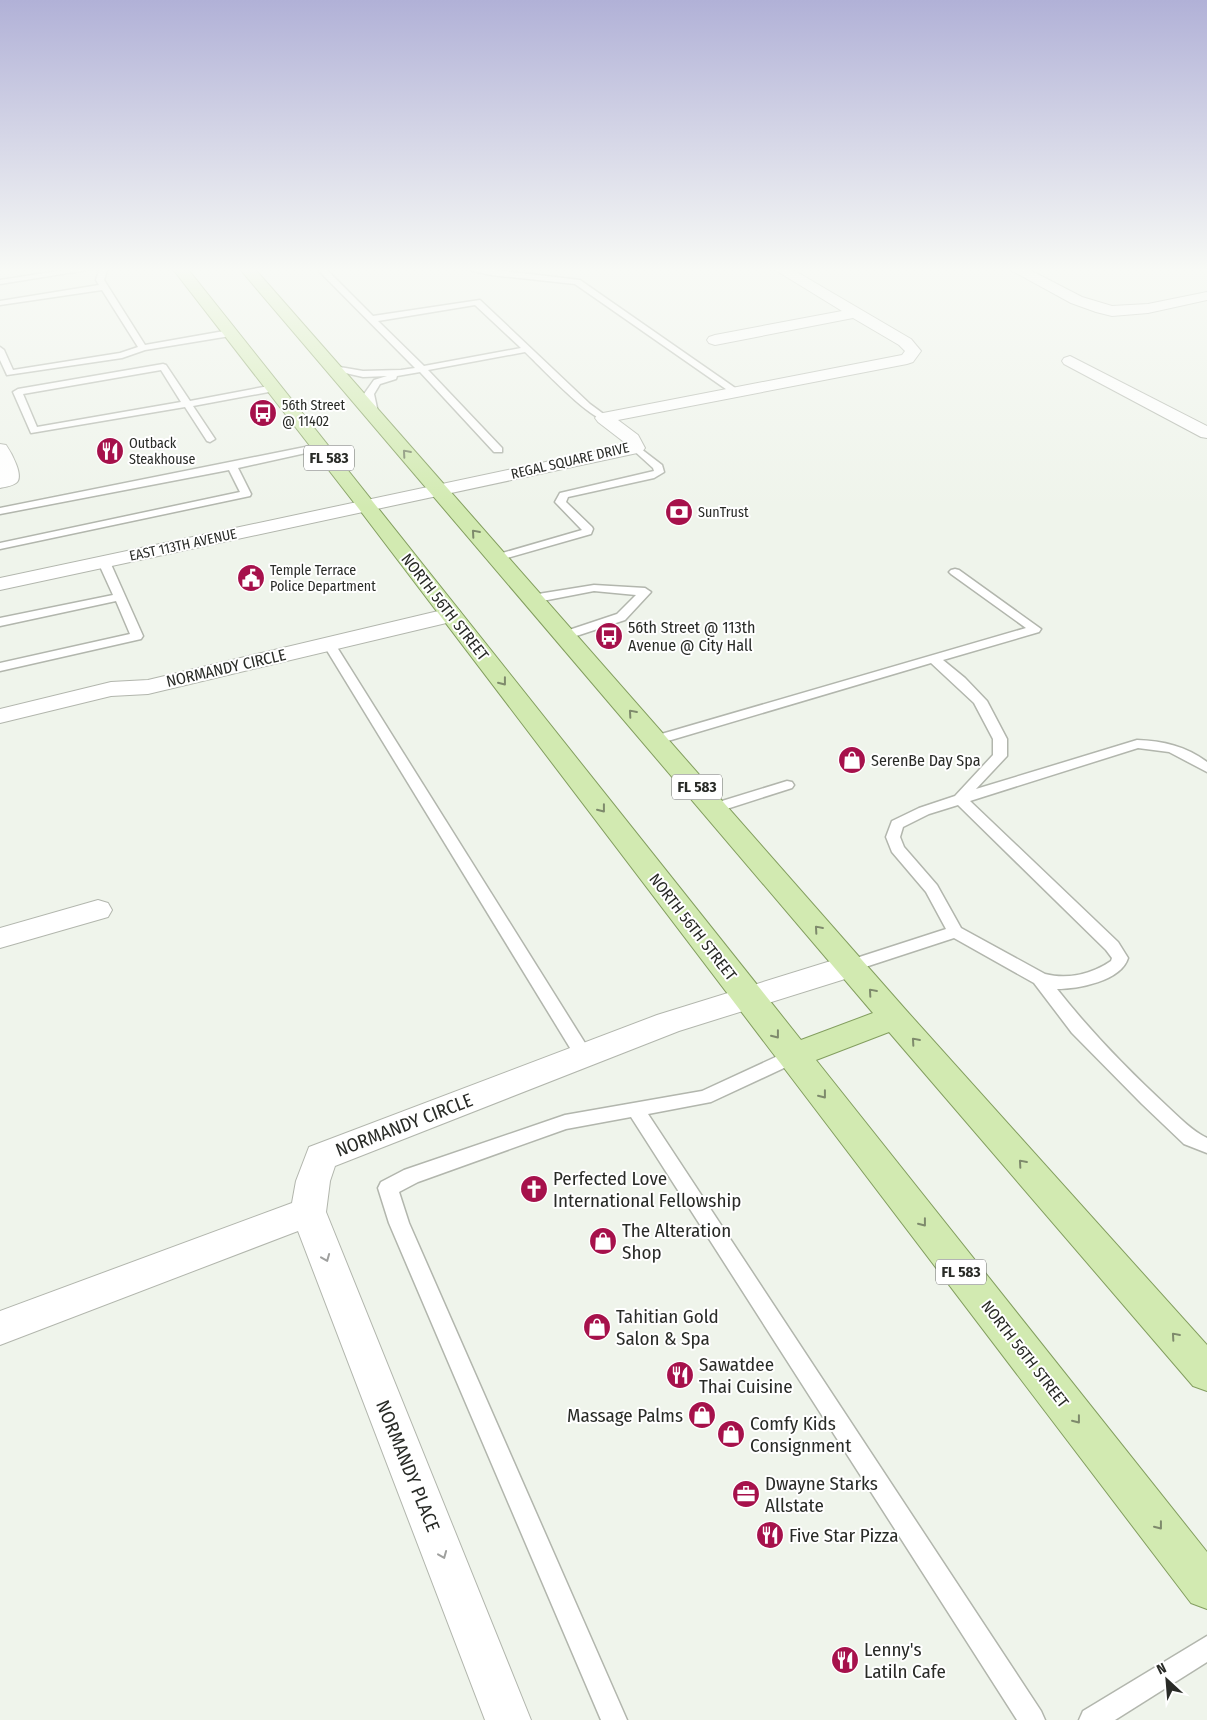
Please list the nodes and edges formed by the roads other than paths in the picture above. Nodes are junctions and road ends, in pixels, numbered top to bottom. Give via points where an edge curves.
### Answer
1 (144, 348) edge
2 (242, 348) edge
3 (315, 348) edge
4 (402, 348) edge
5 (673, 348) edge
6 (911, 348) edge
7 (527, 349) joint
8 (0, 350) edge
9 (1070, 361) dead end
10 (331, 367) junction
11 (422, 368) junction
12 (401, 372) junction
13 (274, 388) junction
14 (736, 392) junction
15 (188, 404) junction
16 (374, 417) junction
17 (604, 418) junction
18 (1207, 433) edge
19 (210, 439) dead end
20 (320, 447) junction
21 (636, 448) junction
22 (0, 449) edge
23 (498, 450) dead end
24 (232, 466) junction
25 (0, 482) edge
26 (438, 490) junction
27 (366, 506) junction
28 (0, 511) edge
29 (0, 546) edge
30 (496, 558) junction
31 (104, 562) junction
32 (955, 572) dead end
33 (0, 584) edge
34 (120, 597) junction
35 (532, 599) junction
36 (451, 615) junction
37 (0, 622) edge
38 (564, 636) junction
39 (329, 644) junction
40 (934, 659) junction
41 (0, 667) edge
42 (0, 716) edge
43 (656, 740) junction
44 (1207, 768) edge
45 (787, 785) dead end
46 (960, 798) junction
47 (714, 808) junction
48 (98, 910) dead end
49 (956, 932) junction
50 (0, 938) edge
51 (850, 966) junction
52 (1040, 979) junction
53 (749, 999) junction
54 (894, 1017) junction
55 (584, 1056) junction
56 (793, 1056) junction
57 (636, 1109) junction
58 (1207, 1146) edge
59 (308, 1212) junction
60 (0, 1328) edge
61 (1207, 1373) edge
62 (1207, 1587) edge
63 (1207, 1648) edge
64 (508, 1720) edge
65 (614, 1720) edge
66 (1032, 1720) edge
67 (1092, 1720) edge

1 - 8 lane via 122,355 10,373
2 - 13 main road, NORTH 56TH STREET / FL 583
3 - 10 main road, FL 583
4 - 11 lane
5 - 14 lane
6 - 14 street via 907,359
7 - 11 lane
7 - 17 lane
9 - 18 street
10 - 12 lane via 363,374
10 - 16 main road, FL 583
11 - 12 lane
11 - 23 lane
12 - 16 lane via 377,382 369,394
13 - 15 lane
13 - 20 main road, NORTH 56TH STREET / FL 583
14 - 17 street
15 - 15 lane via 34,431 18,392 162,367
15 - 19 lane
26 -> 16 main road, FL 583
17 - 21 street, REGAL SQUARE DRIVE via 632,440
20 - 24 lane
20 - 27 main road, NORTH 56TH STREET / FL 583
21 - 26 street, REGAL SQUARE DRIVE
21 - 30 lane via 658,467 659,472 561,498 560,502 588,529 587,532
22 - 25 street via 10,479
24 - 28 lane
24 - 29 lane via 246,494
26 - 27 street, REGAL SQUARE DRIVE
30 -> 26 main road, FL 583
27 - 31 street, EAST 113TH AVENUE
27 - 36 main road, NORTH 56TH STREET / FL 583
30 - 35 main road, FL 583
31 - 33 street, EAST 113TH AVENUE
31 - 34 lane
32 - 40 lane via 1035,629
34 - 37 lane
34 - 41 lane via 137,636
35 - 38 main road, FL 583
35 - 38 lane via 594,588 645,592 621,617
36 - 39 street, NORMANDY CIRCLE
36 -> 53 main road, NORTH 56TH STREET / FL 583
43 -> 38 main road, FL 583
39 - 42 street, NORMANDY CIRCLE via 148,687 111,689
39 - 55 lane
40 - 43 lane
40 - 46 lane via 980,702 1000,738 1000,756
43 - 47 main road, FL 583
44 - 46 lane via 1188,753 1154,744 1137,744
45 - 47 lane
46 - 49 lane via 897,824 893,837 897,849 932,889
46 - 52 lane via 1112,946 1120,958 1111,969 1076,983
51 -> 47 main road, FL 583
48 - 50 street
49 - 51 lane
49 - 52 lane
51 - 53 street, NORMANDY CIRCLE
54 -> 51 main road, FL 583
52 - 58 lane via 1078,1028 1138,1089 1191,1139
53 - 55 street, NORMANDY CIRCLE via 668,1023
53 -> 56 main road, NORTH 56TH STREET / FL 583
54 - 56 main road
61 -> 54 main road, FL 583
55 - 59 street, NORMANDY CIRCLE via 321,1157 312,1181
56 - 57 lane via 705,1096
56 -> 62 main road, NORTH 56TH STREET / FL 583
57 - 65 lane via 565,1122 411,1176 388,1188 399,1223
57 - 66 lane
59 - 60 street
59 -> 64 street, NORMANDY PLACE
63 - 67 lane

